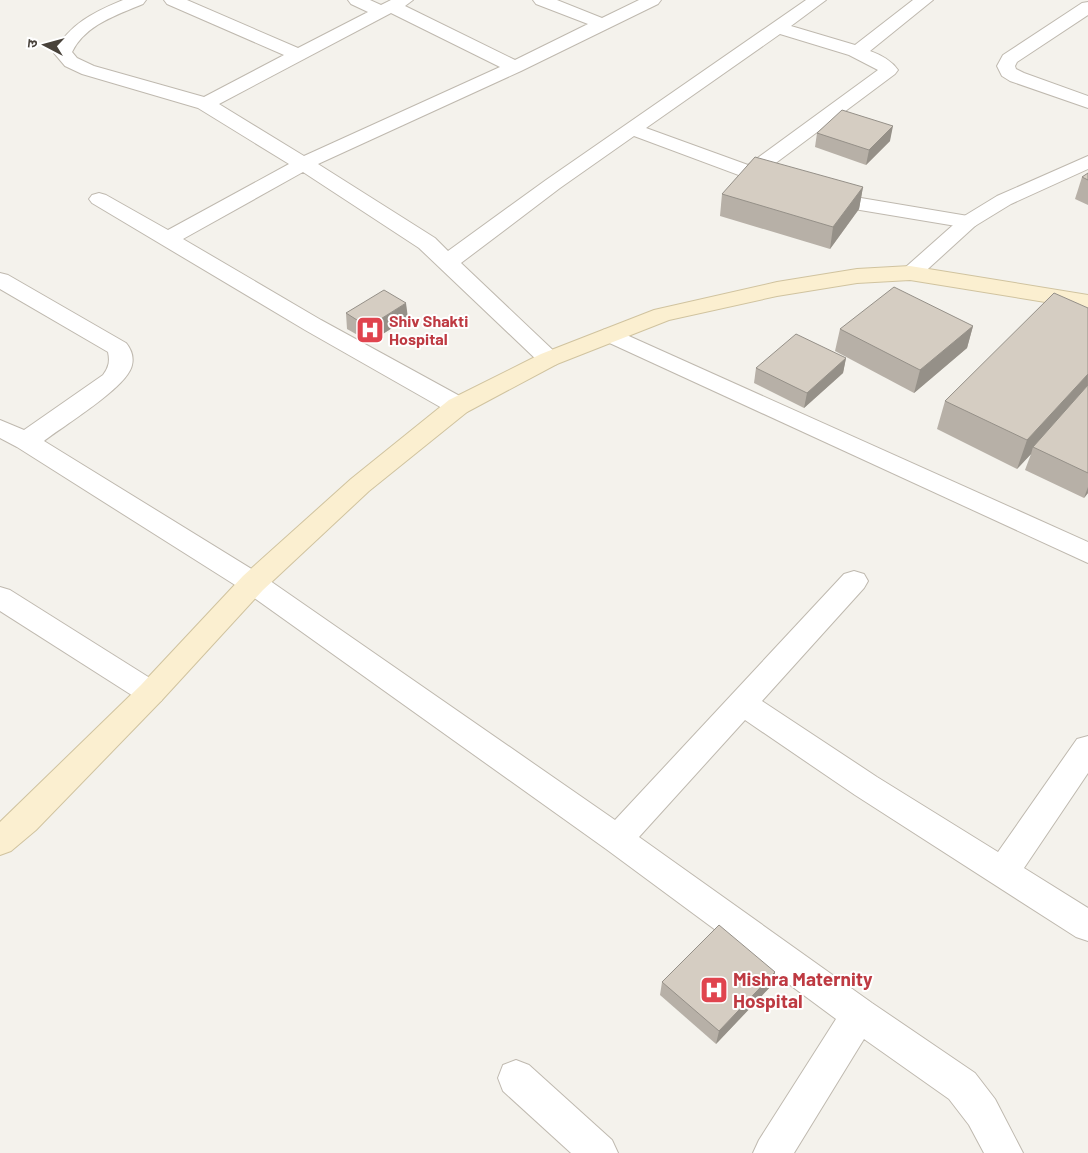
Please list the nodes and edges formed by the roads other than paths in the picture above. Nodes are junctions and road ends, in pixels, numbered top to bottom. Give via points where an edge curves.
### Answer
1 (137, 0) edge
2 (173, 0) edge
3 (356, 0) edge
4 (542, 0) edge
5 (652, 0) edge
6 (818, 0) edge
7 (924, 0) edge
8 (392, 6) edge
9 (1088, 7) edge
10 (603, 24) junction
11 (778, 28) junction
12 (858, 52) junction
13 (299, 55) junction
14 (515, 67) junction
15 (1088, 102) edge
16 (205, 104) junction
17 (632, 129) junction
18 (1088, 162) edge
19 (303, 164) junction
20 (750, 173) junction
21 (99, 199) dead end
22 (968, 222) junction
23 (168, 239) junction
24 (448, 262) junction
25 (910, 273) junction
26 (0, 280) edge
27 (1088, 302) edge
28 (611, 335) junction
29 (549, 359) junction
30 (458, 406) junction
31 (0, 428) edge
32 (26, 442) junction
33 (1088, 553) edge
34 (854, 581) dead end
35 (253, 583) junction
36 (0, 597) edge
37 (151, 693) junction
38 (742, 703) junction
39 (1088, 748) edge
40 (617, 839) junction
41 (0, 841) edge
42 (1003, 872) junction
43 (1088, 926) edge
44 (859, 1015) junction
45 (516, 1078) dead end
46 (599, 1153) edge
47 (772, 1153) edge
48 (1004, 1153) edge

1 - 16 street via 102,8 78,30 63,53 71,62 88,70
2 - 13 street
3 - 8 street
4 - 10 street
5 - 10 street
6 - 11 street
7 - 12 street
8 - 13 street
8 - 14 street
9 - 15 street via 1009,59 1006,66 1008,72 1017,77
10 - 14 street
11 - 12 street
11 - 17 street
12 - 20 street via 885,64 889,70
13 - 16 street
14 - 19 street
16 - 19 street
17 - 20 street
17 - 24 street
18 - 22 street via 1004,200
19 - 23 street
19 - 24 street via 427,242
20 - 22 street via 848,202
21 - 23 street
22 - 25 street
23 - 30 street
24 - 29 street
25 - 27 main road
25 - 28 main road via 857,276 777,289 662,315
26 - 32 street via 118,348 122,358 121,369 111,380
28 - 29 main road
28 - 33 street
29 - 30 main road
30 - 35 main road via 360,485
31 - 32 street
32 - 35 street
34 - 38 street
35 - 37 main road
35 - 40 street
36 - 37 street
37 - 41 main road via 25,820
38 - 40 street
38 - 42 street
39 - 42 street
40 - 44 street
42 - 43 street
44 - 47 street
44 - 48 street via 962,1086 982,1112
45 - 46 street

